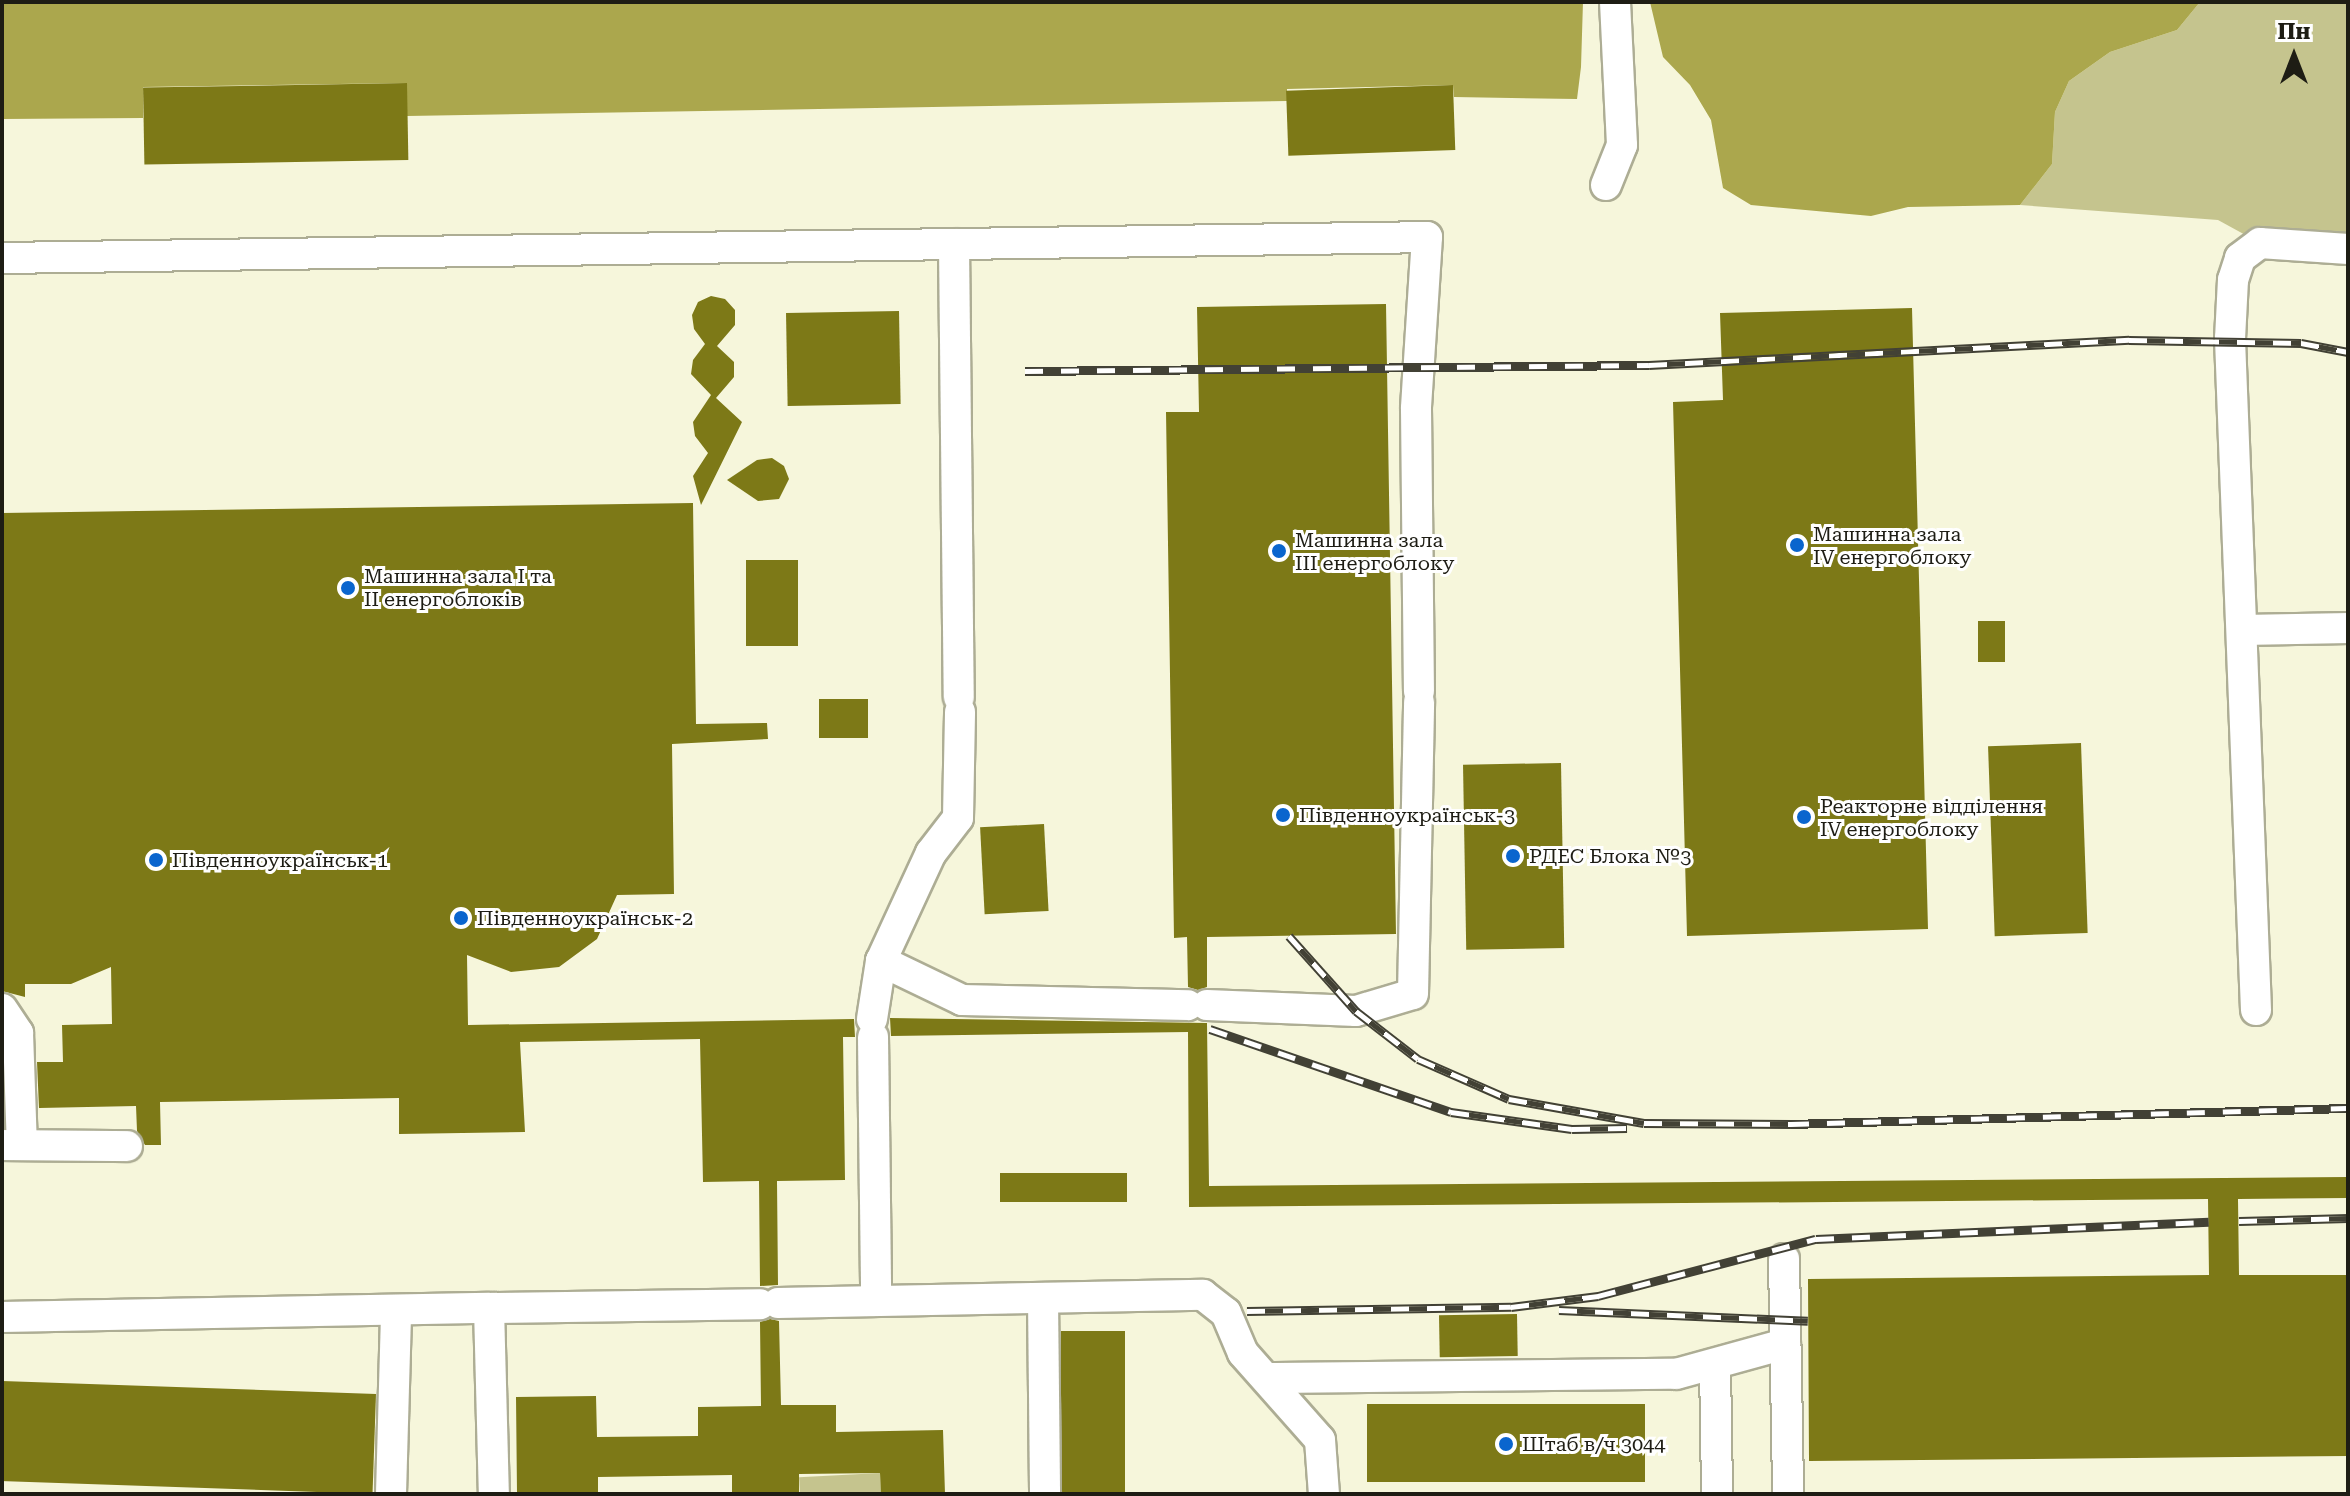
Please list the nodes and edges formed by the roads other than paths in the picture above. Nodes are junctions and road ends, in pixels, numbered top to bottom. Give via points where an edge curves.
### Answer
1 (1615, 2) edge
2 (1606, 185) dead end
3 (954, 244) junction
4 (2348, 249) edge
5 (2, 258) edge
6 (2348, 628) edge
7 (2244, 630) junction
8 (881, 961) junction
9 (2, 1009) edge
10 (2256, 1010) dead end
11 (12, 1145) edge
12 (127, 1146) dead end
13 (1784, 1259) dead end
14 (1043, 1298) junction
15 (876, 1301) junction
16 (489, 1308) junction
17 (396, 1310) junction
18 (2, 1317) edge
19 (1785, 1344) junction
20 (1715, 1364) junction
21 (1267, 1378) junction
22 (494, 1490) edge
23 (391, 1494) edge
24 (1045, 1494) edge
25 (1324, 1494) edge
26 (1717, 1494) edge
27 (1788, 1494) edge

1 - 2 street via 1622,145
3 - 5 street
3 - 8 street via 958,818 931,853
3 - 8 street via 1427,237 1416,409 1419,696 1413,994 1356,1011 962,1000
4 - 7 street via 2260,243 2240,258 2233,280 2230,339
6 - 7 street
7 - 10 street
8 - 15 street via 872,1028
9 - 11 street via 18,1033
11 - 12 street
13 - 19 street
14 - 15 street
14 - 21 street via 1203,1295 1226,1313 1243,1353
14 - 24 street
15 - 16 street
16 - 17 street
16 - 22 street
17 - 18 street
17 - 23 street
19 - 20 street
19 - 27 street
20 - 21 street via 1676,1374
20 - 26 street
21 - 25 street via 1320,1440

